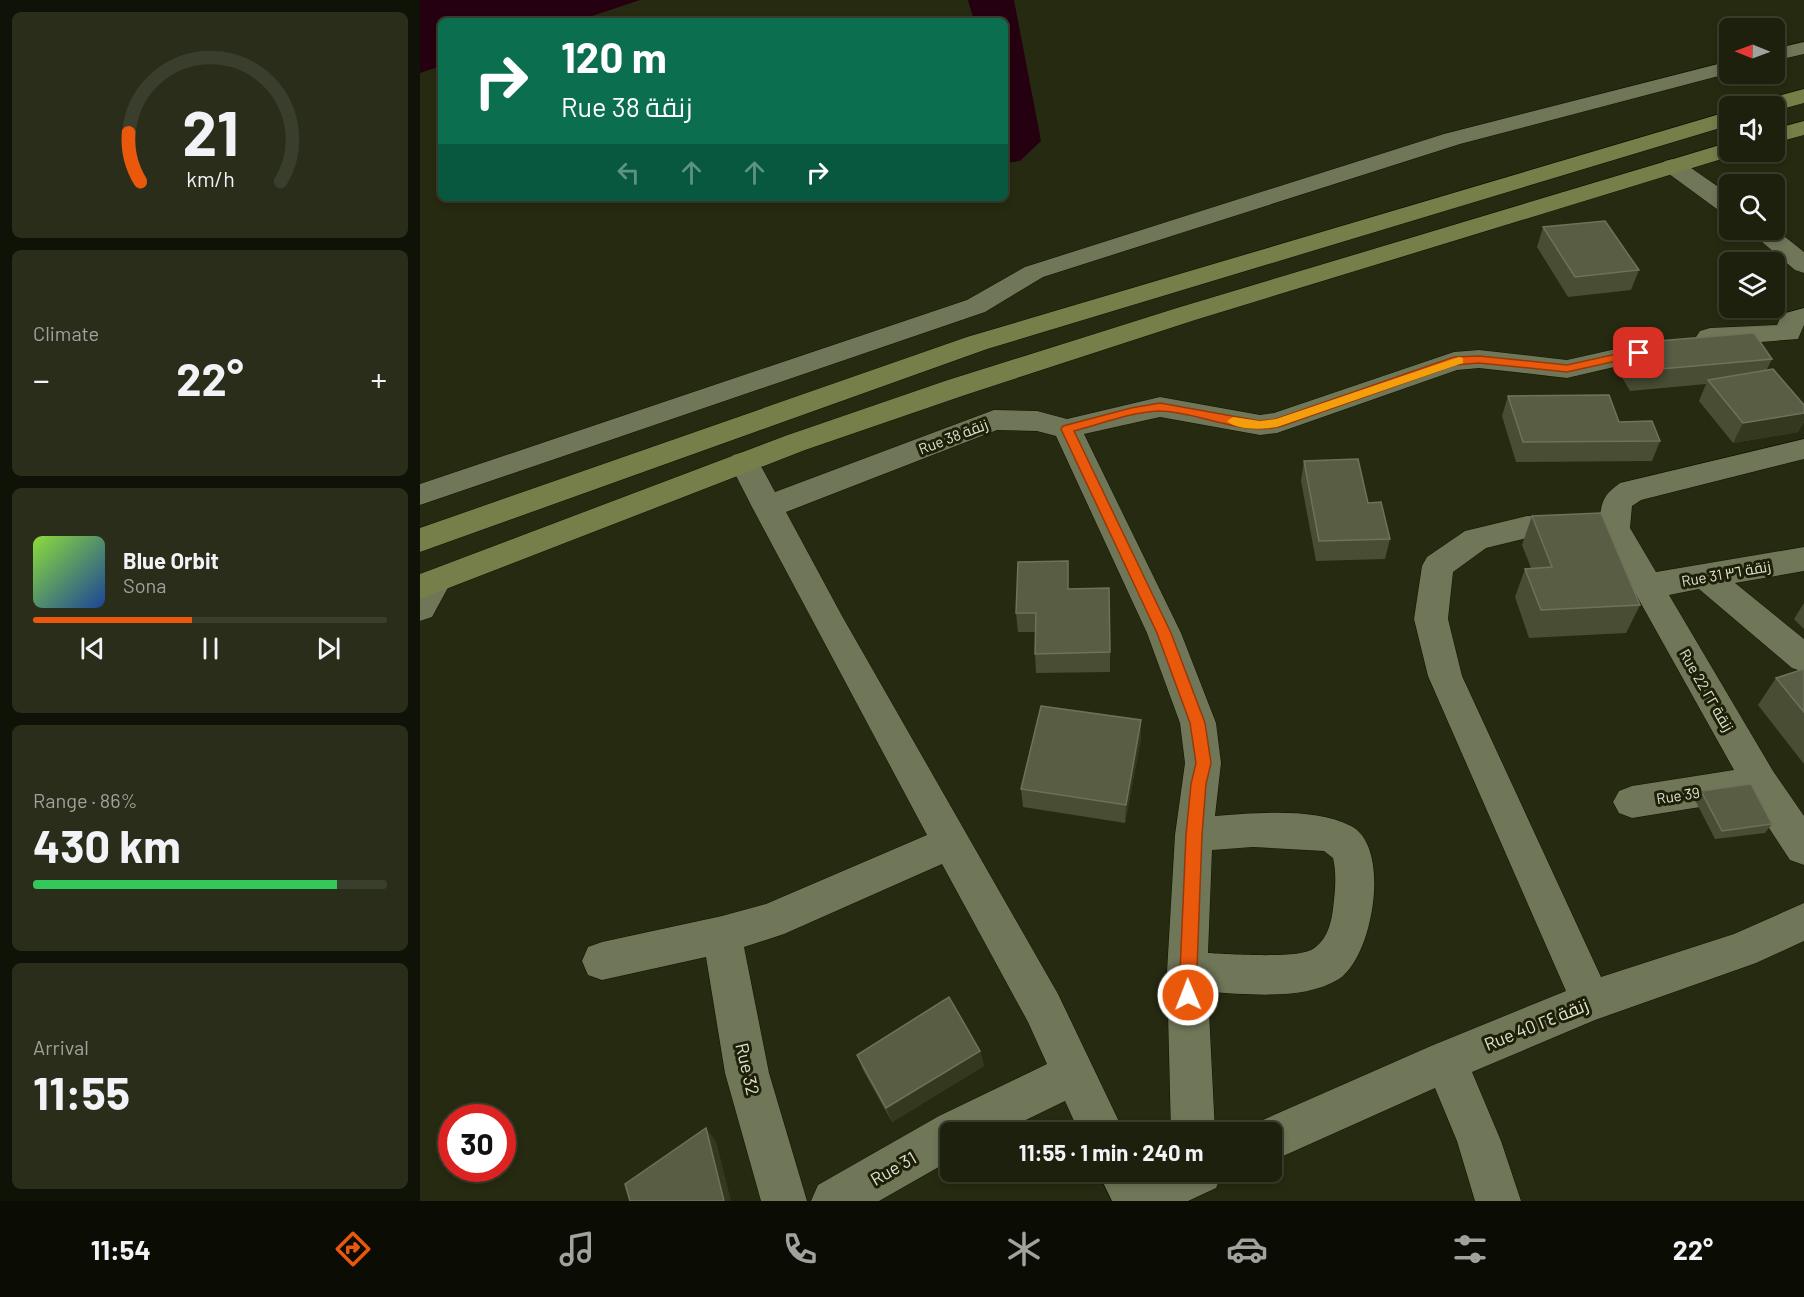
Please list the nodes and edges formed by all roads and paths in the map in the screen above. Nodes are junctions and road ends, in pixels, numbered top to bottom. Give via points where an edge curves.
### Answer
1 (1804, 48) edge
2 (1785, 52) edge
3 (1719, 70) edge
4 (1804, 96) edge
5 (1785, 101) edge
6 (1719, 121) edge
7 (1804, 128) edge
8 (1785, 133) edge
9 (1719, 152) edge
10 (1673, 166) junction
11 (1719, 199) edge
12 (1785, 236) edge
13 (1804, 237) edge
14 (1775, 240) edge
15 (1804, 266) edge
16 (1799, 332) edge
17 (1067, 429) junction
18 (1804, 449) edge
19 (744, 462) junction
20 (420, 495) edge
21 (767, 507) junction
22 (1614, 528) junction
23 (420, 540) edge
24 (1804, 559) edge
25 (1707, 578) junction
26 (1647, 586) junction
27 (425, 592) edge
28 (1804, 658) edge
29 (1760, 782) junction
30 (1632, 802) dead end
31 (1194, 835) junction
32 (949, 843) junction
33 (1804, 848) edge
34 (1804, 921) edge
35 (722, 935) junction
36 (602, 962) dead end
37 (1187, 972) junction
38 (1591, 1001) junction
39 (1446, 1061) junction
40 (1073, 1074) junction
41 (975, 1122) edge
42 (1097, 1122) edge
43 (1193, 1122) edge
44 (1282, 1135) edge
45 (940, 1141) edge
46 (1127, 1182) edge
47 (1165, 1182) edge
48 (784, 1201) edge
49 (834, 1201) edge
50 (1137, 1201) edge
51 (1498, 1201) edge

1 - 2 street
3 - 20 street via 1452,139 1034,272 976,306
4 - 5 main road
6 - 23 main road via 977,343
7 - 8 main road
9 - 10 main road
10 - 11 street
10 - 19 main road via 1186,314
12 - 13 street
14 - 15 street
16 - 17 street, Rue 38 زنقة via 1699,338 1567,369 1479,359 1454,361 1277,423 1260,425 1160,407
17 - 21 street, Rue 38 زنقة via 1037,422 994,420
17 - 31 street via 1164,633 1198,723 1203,763
18 - 22 street via 1631,491 1617,501
19 - 21 street
19 - 27 main road
21 - 32 street
22 - 26 street, Rue 22 زنقة ٢٢
22 - 38 street via 1527,527 1476,539 1438,567 1431,619 1445,676
24 - 25 street, Rue 31 زنقة ٣٦
25 - 26 street, Rue 31 زنقة ٣٦
25 - 28 street
26 - 29 street, Rue 22 زنقة ٢٢
29 - 30 street, Rue 39
29 - 33 street, Rue 22 زنقة ٢٢
31 - 37 street
31 - 37 street via 1258,829 1331,835 1343,842 1353,860 1355,885 1348,932 1336,954 1324,965 1291,974
32 - 35 street via 770,921
32 - 40 street via 1043,1008
34 - 38 street, Rue 40 زنقة ٢٤ via 1742,950
35 - 36 street
35 - 48 street, Rue 32 via 747,1073
37 - 43 street
38 - 39 street, Rue 40 زنقة ٢٤
39 - 44 street, Rue 40 زنقة ٢٤
39 - 51 street via 1479,1141
40 - 41 street
40 - 42 street
45 - 49 street, Rue 31
46 - 50 street
47 - 50 street

